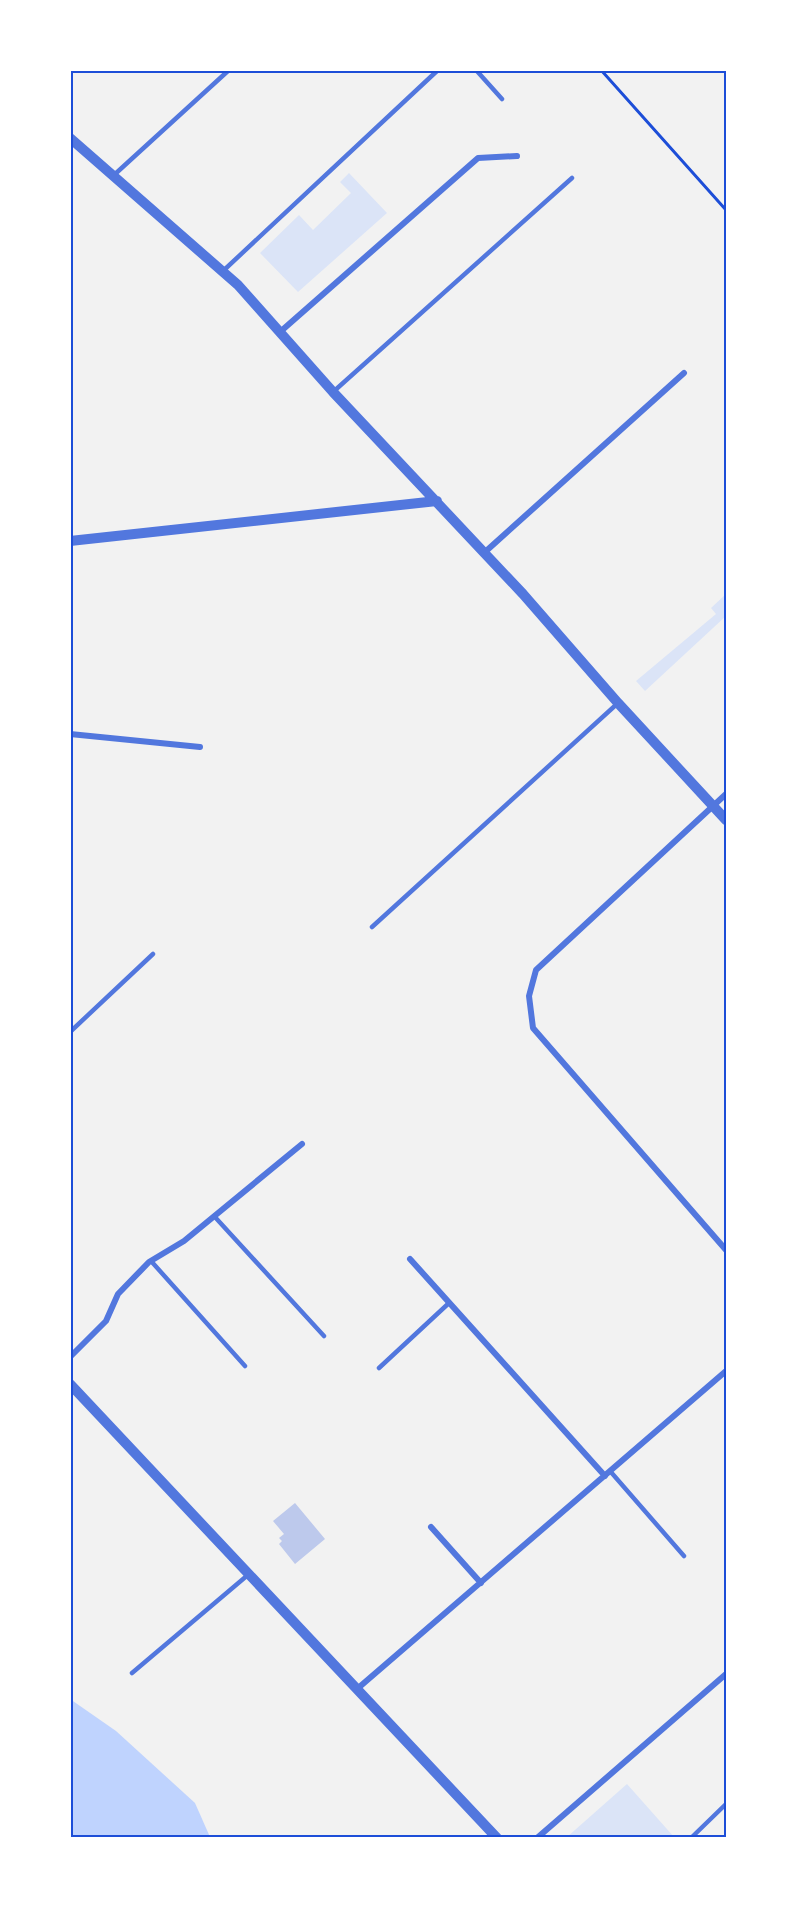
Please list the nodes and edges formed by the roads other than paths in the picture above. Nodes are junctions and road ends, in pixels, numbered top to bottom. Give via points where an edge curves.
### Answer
1 (229, 70) edge
2 (438, 70) edge
3 (476, 70) edge
4 (502, 99) dead end
5 (70, 138) edge
6 (517, 156) dead end
7 (114, 175) junction
8 (572, 178) dead end
9 (222, 271) junction
10 (280, 332) junction
11 (684, 373) dead end
12 (333, 392) junction
13 (438, 501) junction
14 (70, 541) edge
15 (484, 552) junction
16 (618, 703) junction
17 (70, 734) edge
18 (200, 747) dead end
19 (726, 794) edge
20 (714, 806) junction
21 (726, 820) edge
22 (372, 927) dead end
23 (153, 954) dead end
24 (70, 1032) edge
25 (302, 1144) dead end
26 (214, 1216) junction
27 (726, 1250) edge
28 (410, 1259) dead end
29 (151, 1261) junction
30 (449, 1303) junction
31 (324, 1336) dead end
32 (70, 1357) edge
33 (245, 1366) dead end
34 (379, 1368) dead end
35 (726, 1371) edge
36 (70, 1384) edge
37 (607, 1474) junction
38 (431, 1527) dead end
39 (684, 1556) dead end
40 (249, 1574) junction
41 (481, 1582) junction
42 (132, 1673) dead end
43 (726, 1674) edge
44 (357, 1689) junction
45 (726, 1804) edge
46 (496, 1838) edge
47 (537, 1838) edge
48 (691, 1838) edge

1 - 7 lane
2 - 9 lane
3 - 4 lane
5 - 7 street
6 - 10 street via 478,158
7 - 9 street
8 - 12 lane
9 - 10 street
10 - 12 street
11 - 15 street
12 - 13 street
13 - 14 street
13 - 15 street
15 - 16 street
16 - 20 street
16 - 22 lane
17 - 18 street
19 - 20 street
20 - 21 street
20 - 27 street via 536,970 529,996 533,1028
23 - 24 lane
25 - 26 street
26 - 29 street
26 - 31 lane
28 - 30 street
29 - 32 street via 118,1294 106,1321
29 - 33 lane
30 - 34 lane
30 - 37 street
35 - 37 street
36 - 40 street
37 - 39 lane
37 - 41 street
38 - 41 street
40 - 42 lane
40 - 44 street
41 - 44 street
43 - 47 street
44 - 46 street
45 - 48 lane

